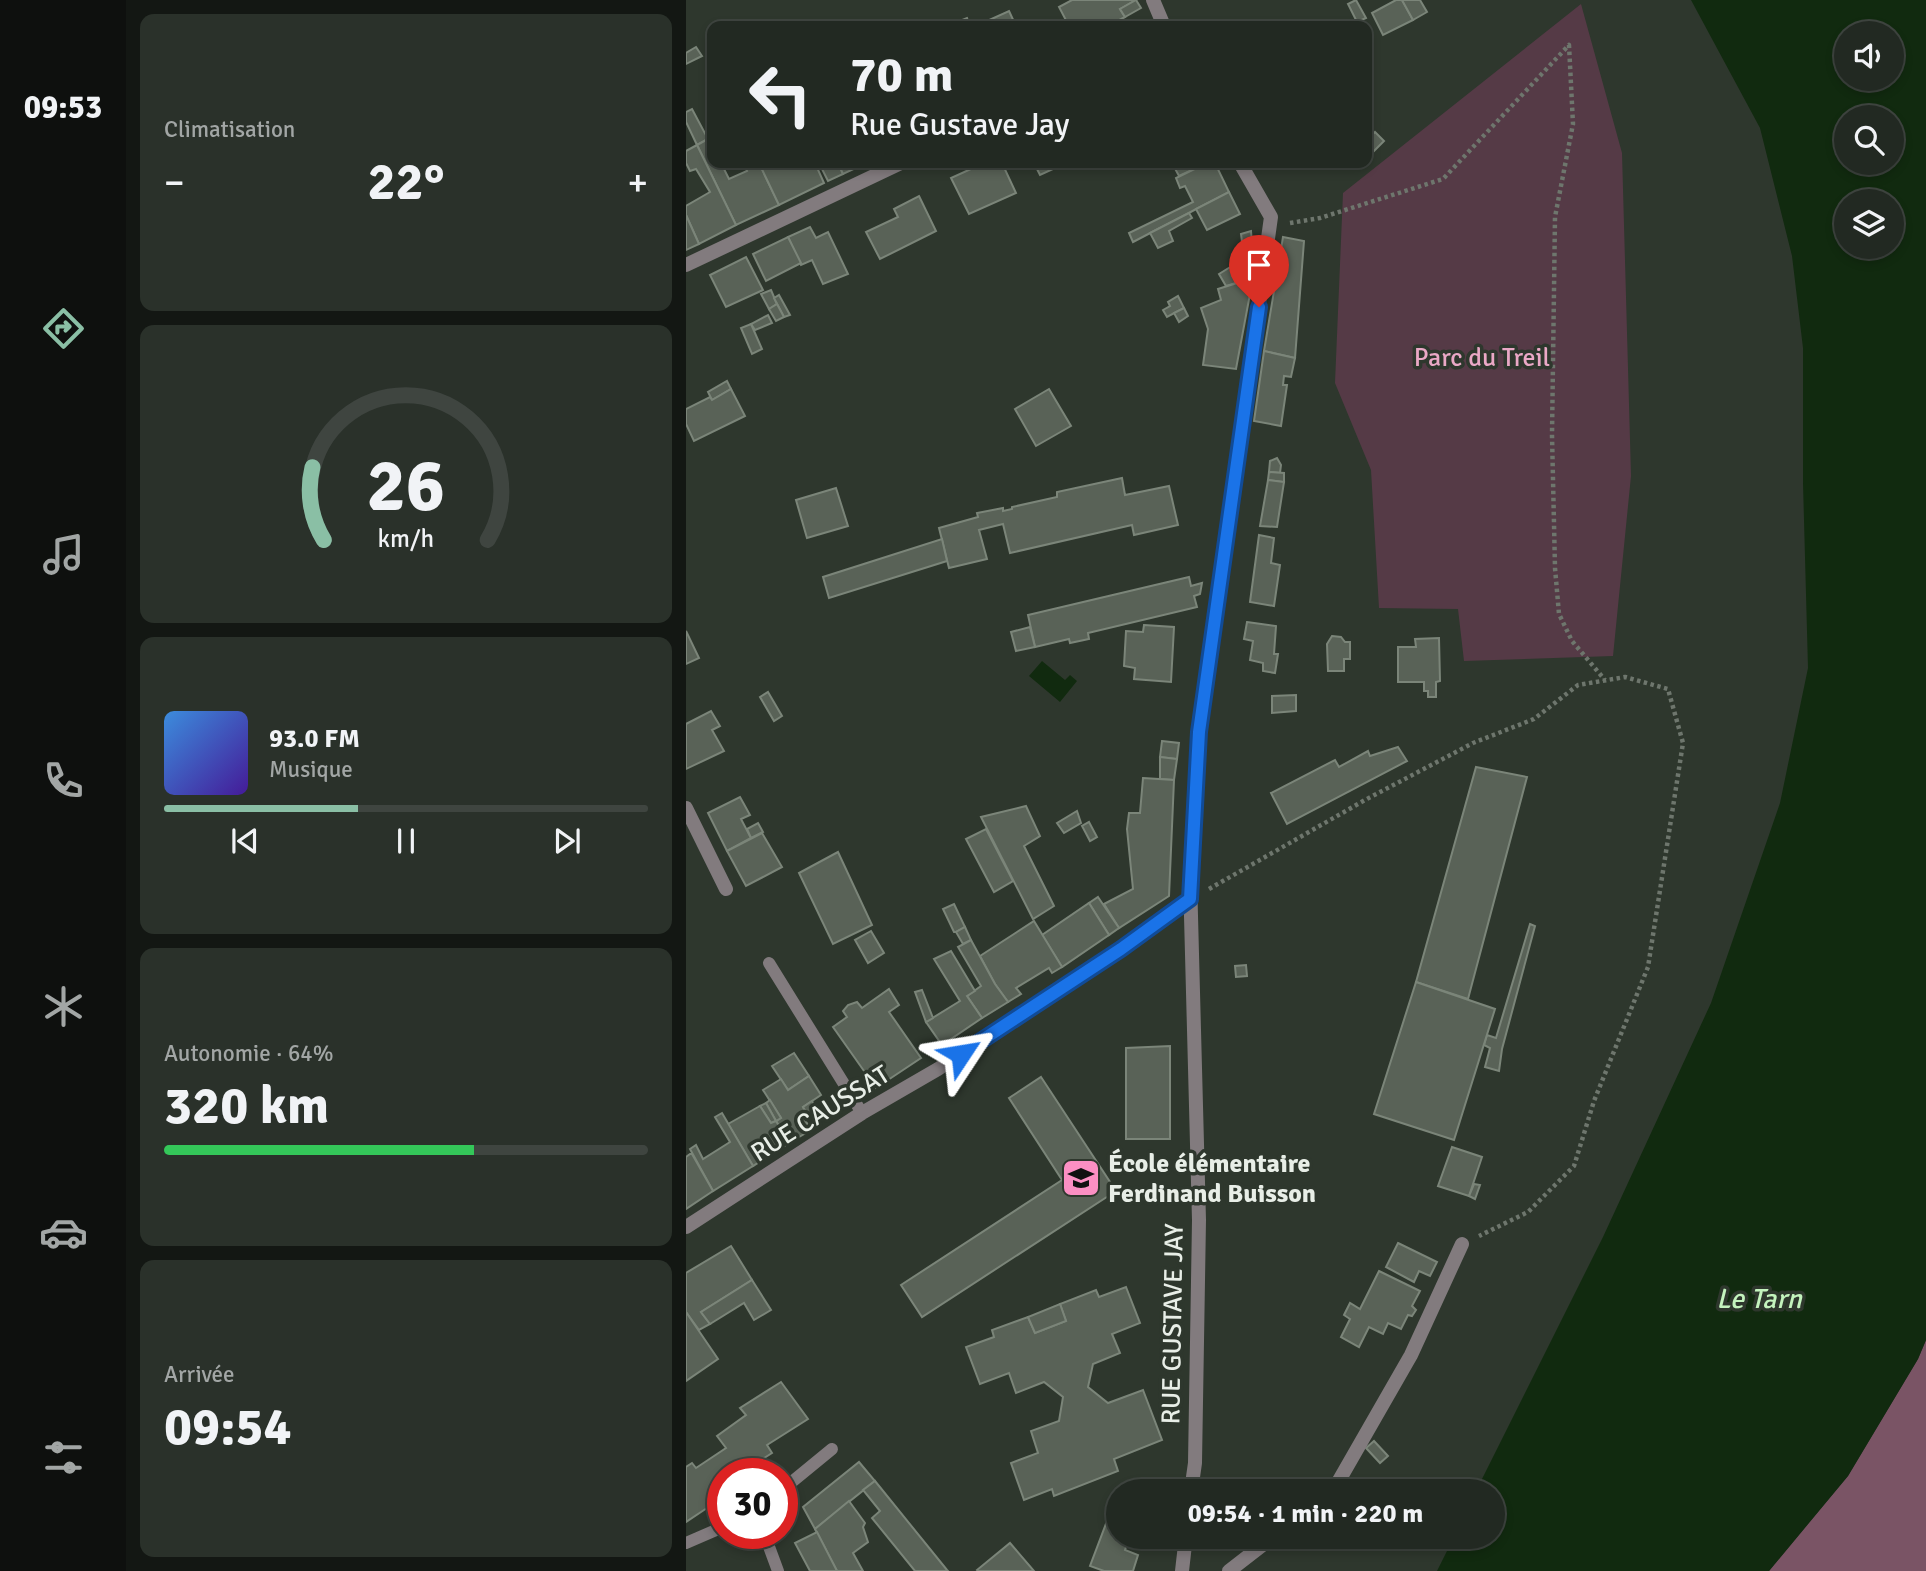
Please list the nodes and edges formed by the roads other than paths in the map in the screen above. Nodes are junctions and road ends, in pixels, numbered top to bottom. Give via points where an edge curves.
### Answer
1 (1153, 0) edge
2 (1162, 21) edge
3 (890, 168) edge
4 (1243, 168) edge
5 (686, 265) edge
6 (686, 808) edge
7 (726, 889) dead end
8 (1190, 899) junction
9 (769, 963) dead end
10 (862, 1113) junction
11 (686, 1227) edge
12 (1462, 1244) road end
13 (832, 1449) dead end
14 (798, 1477) edge
15 (1193, 1479) edge
16 (1340, 1479) edge
17 (707, 1534) edge
18 (686, 1543) edge
19 (770, 1549) edge
20 (1185, 1549) edge
21 (1258, 1549) edge
22 (778, 1571) edge
23 (1182, 1571) edge
24 (1229, 1571) edge

1 - 2 street
3 - 5 street
4 - 8 street, RUE GUSTAVE JAY via 1271,217 1199,732
6 - 7 street
8 - 10 street, RUE CAUSSAT via 950,1062
8 - 15 street, RUE GUSTAVE JAY via 1199,1220
9 - 10 lane
10 - 11 street, RUE CAUSSAT
12 - 16 street via 1411,1355
13 - 14 lane
17 - 18 lane
19 - 22 lane
20 - 23 street
21 - 24 street

